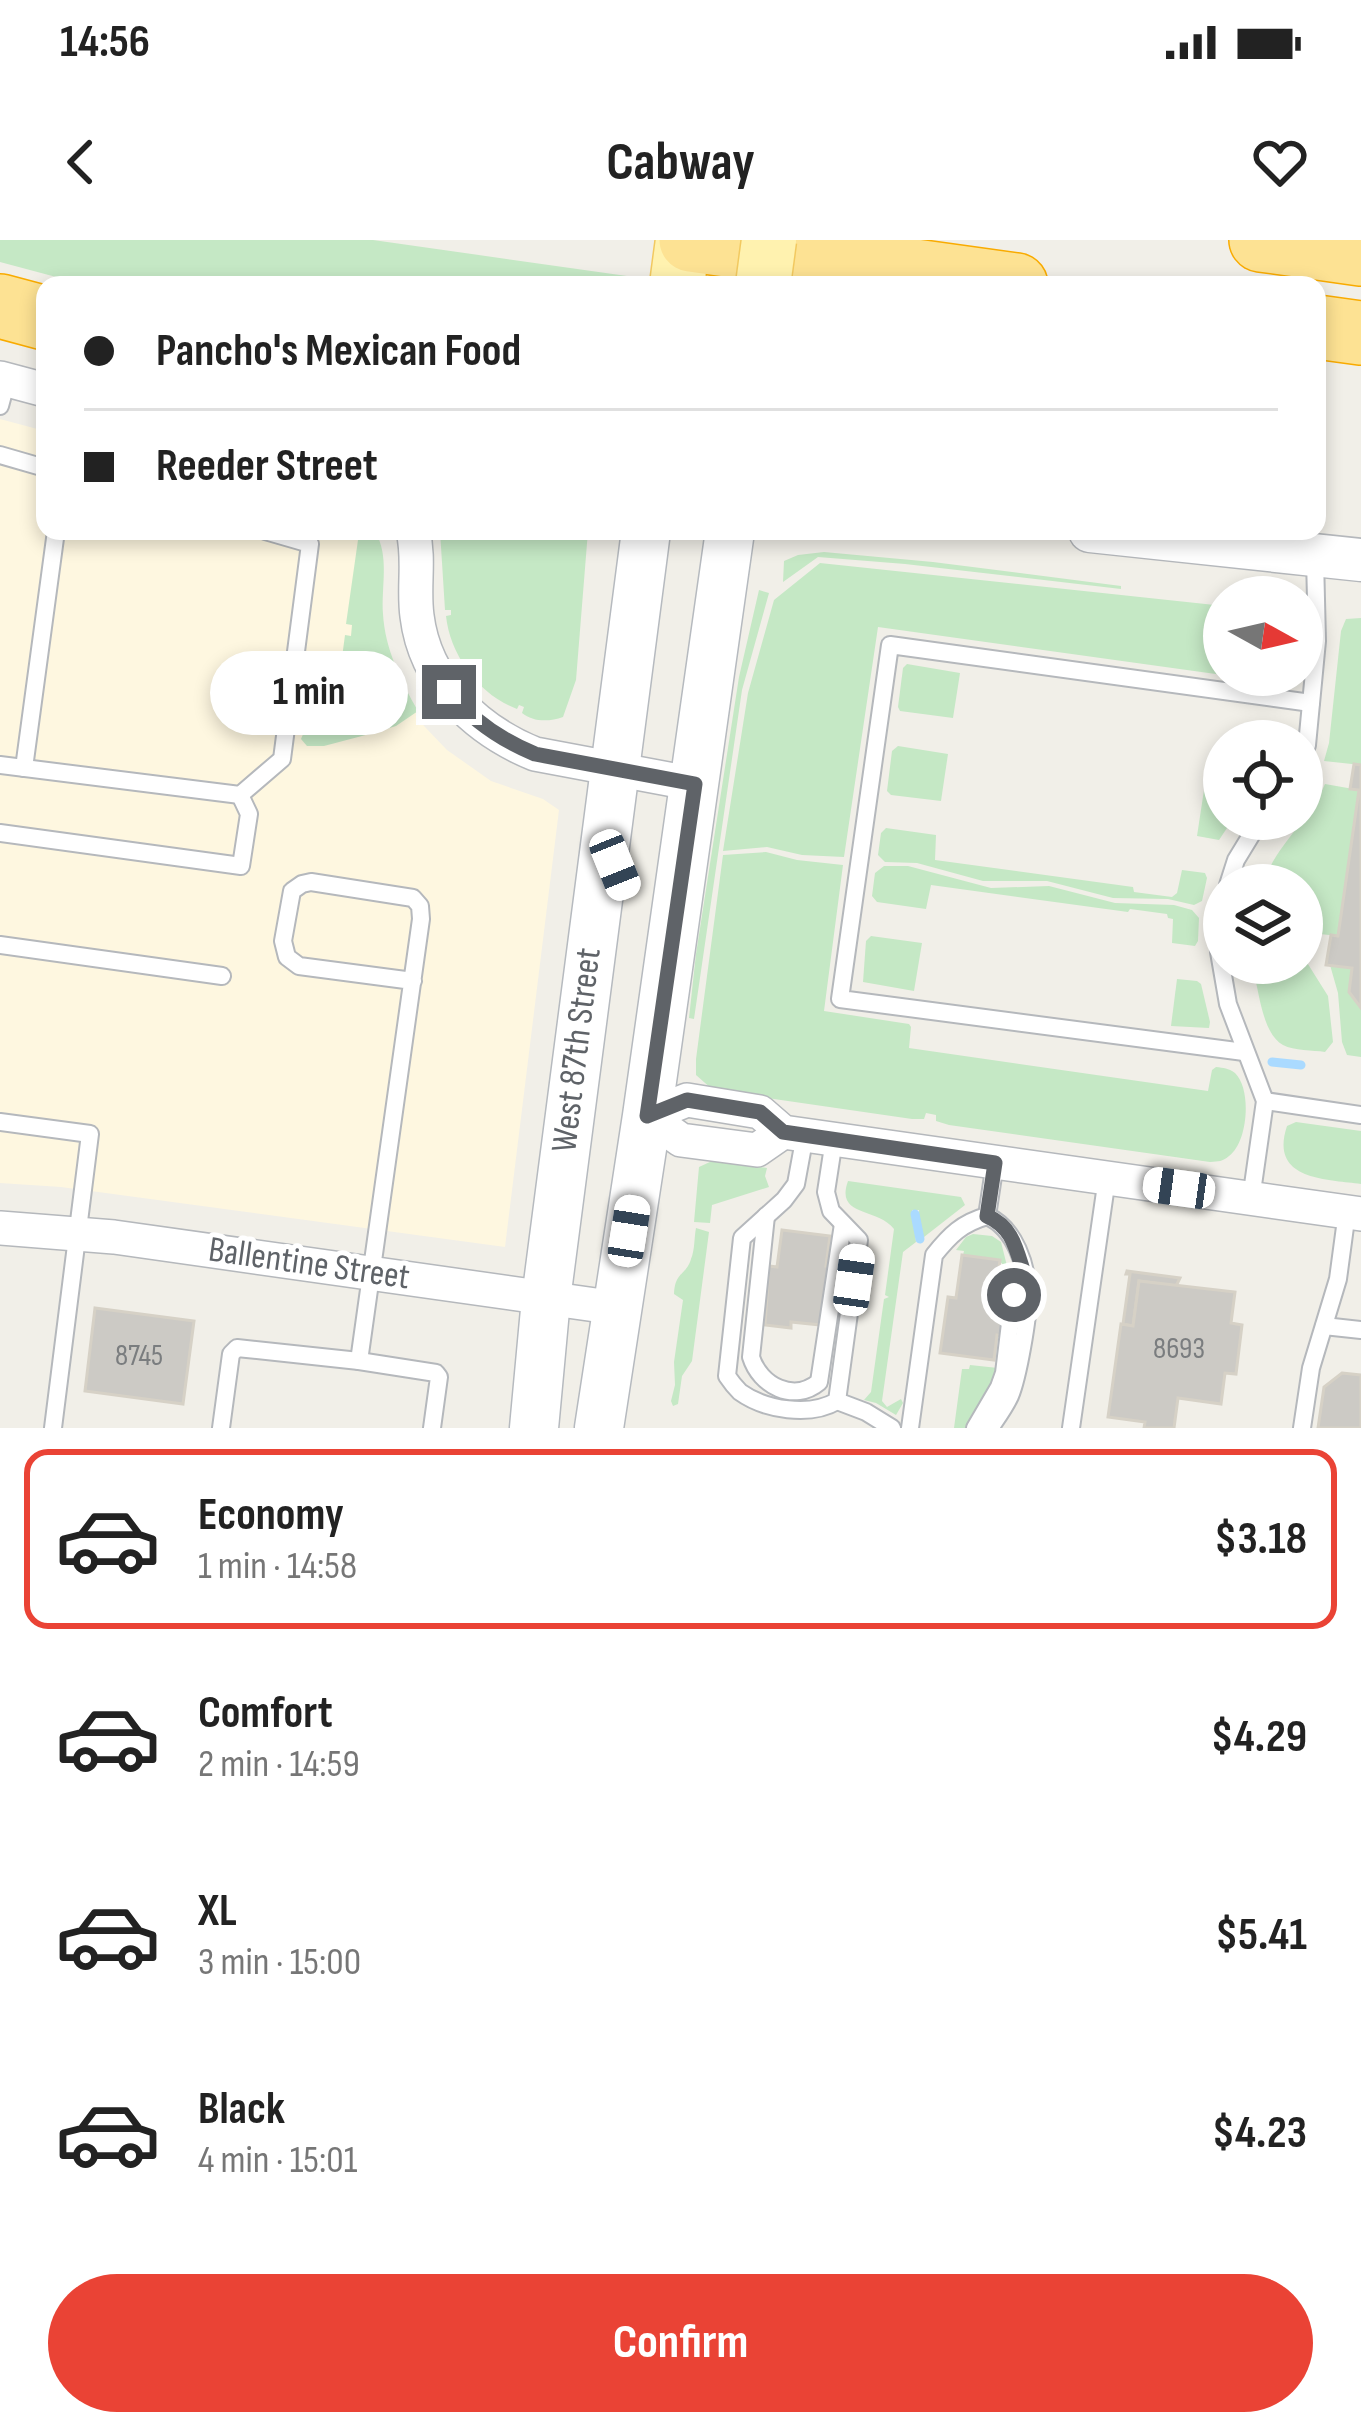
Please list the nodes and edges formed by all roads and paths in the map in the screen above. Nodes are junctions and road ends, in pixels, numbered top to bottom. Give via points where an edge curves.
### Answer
1 (687, 240) edge
2 (769, 240) edge
3 (1262, 240) edge
4 (1361, 254) edge
5 (679, 276) edge
6 (764, 276) edge
7 (950, 276) edge
8 (0, 306) edge
9 (36, 316) edge
10 (1326, 328) edge
11 (1361, 333) edge
12 (2, 388) edge
13 (36, 390) edge
14 (0, 455) edge
15 (36, 465) edge
16 (55, 540) edge
17 (296, 540) edge
18 (415, 540) edge
19 (645, 540) edge
20 (729, 540) edge
21 (1171, 540) edge
22 (1315, 556) junction
23 (1361, 560) edge
24 (1311, 703) junction
25 (1309, 720) edge
26 (0, 765) edge
27 (24, 768) junction
28 (614, 770) junction
29 (695, 784) junction
30 (240, 795) junction
31 (0, 833) edge
32 (604, 837) junction
33 (0, 945) edge
34 (222, 976) dead end
35 (413, 981) junction
36 (1224, 984) edge
37 (1244, 1052) junction
38 (1265, 1101) junction
39 (1361, 1114) edge
40 (647, 1116) junction
41 (0, 1122) edge
42 (807, 1136) junction
43 (995, 1163) junction
44 (1107, 1178) junction
45 (1251, 1198) junction
46 (1354, 1213) edge
47 (766, 1216) junction
48 (987, 1216) junction
49 (843, 1224) junction
50 (0, 1228) edge
51 (76, 1233) junction
52 (1022, 1267) junction
53 (373, 1273) junction
54 (546, 1299) junction
55 (617, 1308) junction
56 (1324, 1326) junction
57 (1361, 1330) edge
58 (359, 1361) junction
59 (836, 1401) junction
60 (53, 1428) edge
61 (221, 1428) edge
62 (433, 1428) edge
63 (534, 1428) edge
64 (599, 1428) edge
65 (892, 1428) edge
66 (910, 1428) edge
67 (975, 1428) edge
68 (990, 1428) edge
69 (1071, 1428) edge
70 (1302, 1428) edge

1 - 5 main road
1 - 7 highway
2 - 6 main road, bridge
3 - 4 highway
8 - 9 highway
10 - 11 highway
12 - 13 street
14 - 15 lane
16 - 27 lane
17 - 30 lane via 310,544 281,759
18 - 28 street via 422,635 435,671 464,711 535,754
19 - 28 main road, West 87th Street
20 - 29 main road
21 - 22 street
22 - 23 street
22 - 24 lane
24 - 25 lane
24 - 37 lane via 890,645 840,999
26 - 27 lane
27 - 30 lane
28 - 29 street
28 - 32 main road, West 87th Street
29 - 40 main road
30 - 31 lane via 249,814 241,866
32 - 40 main road via 626,892 604,1090
32 - 54 main road, West 87th Street
33 - 34 lane
35 - 35 lane via 421,920 413,898 311,882 292,891 283,941 299,966
35 - 53 lane
36 - 37 lane
37 - 38 lane
38 - 39 lane
38 - 45 lane
40 - 42 street via 687,1100 760,1112
40 - 55 main road
41 - 51 lane via 90,1134
42 - 43 street
42 - 47 lane via 796,1184
42 - 49 lane via 831,1211
43 - 44 street
43 - 48 lane
44 - 45 street
44 - 69 lane
45 - 46 street
46 - 56 lane
47 - 49 lane via 751,1357 764,1380 789,1391 819,1382
47 - 59 lane via 742,1238 727,1376 738,1391 770,1406 816,1409
48 - 52 lane via 1009,1231
48 - 66 lane via 952,1233 934,1255
49 - 59 lane via 859,1240
50 - 51 street, Ballentine Street
51 - 53 street, Ballentine Street
51 - 60 lane
52 - 67 lane via 1004,1373
52 - 68 lane via 1028,1296 1016,1378
53 - 54 street, Ballentine Street
53 - 58 lane
54 - 55 street, Ballentine Street
54 - 63 main road, West 87th Street
55 - 64 main road
56 - 57 lane
56 - 70 lane
58 - 61 lane via 237,1348
58 - 62 lane via 436,1372
59 - 65 lane

